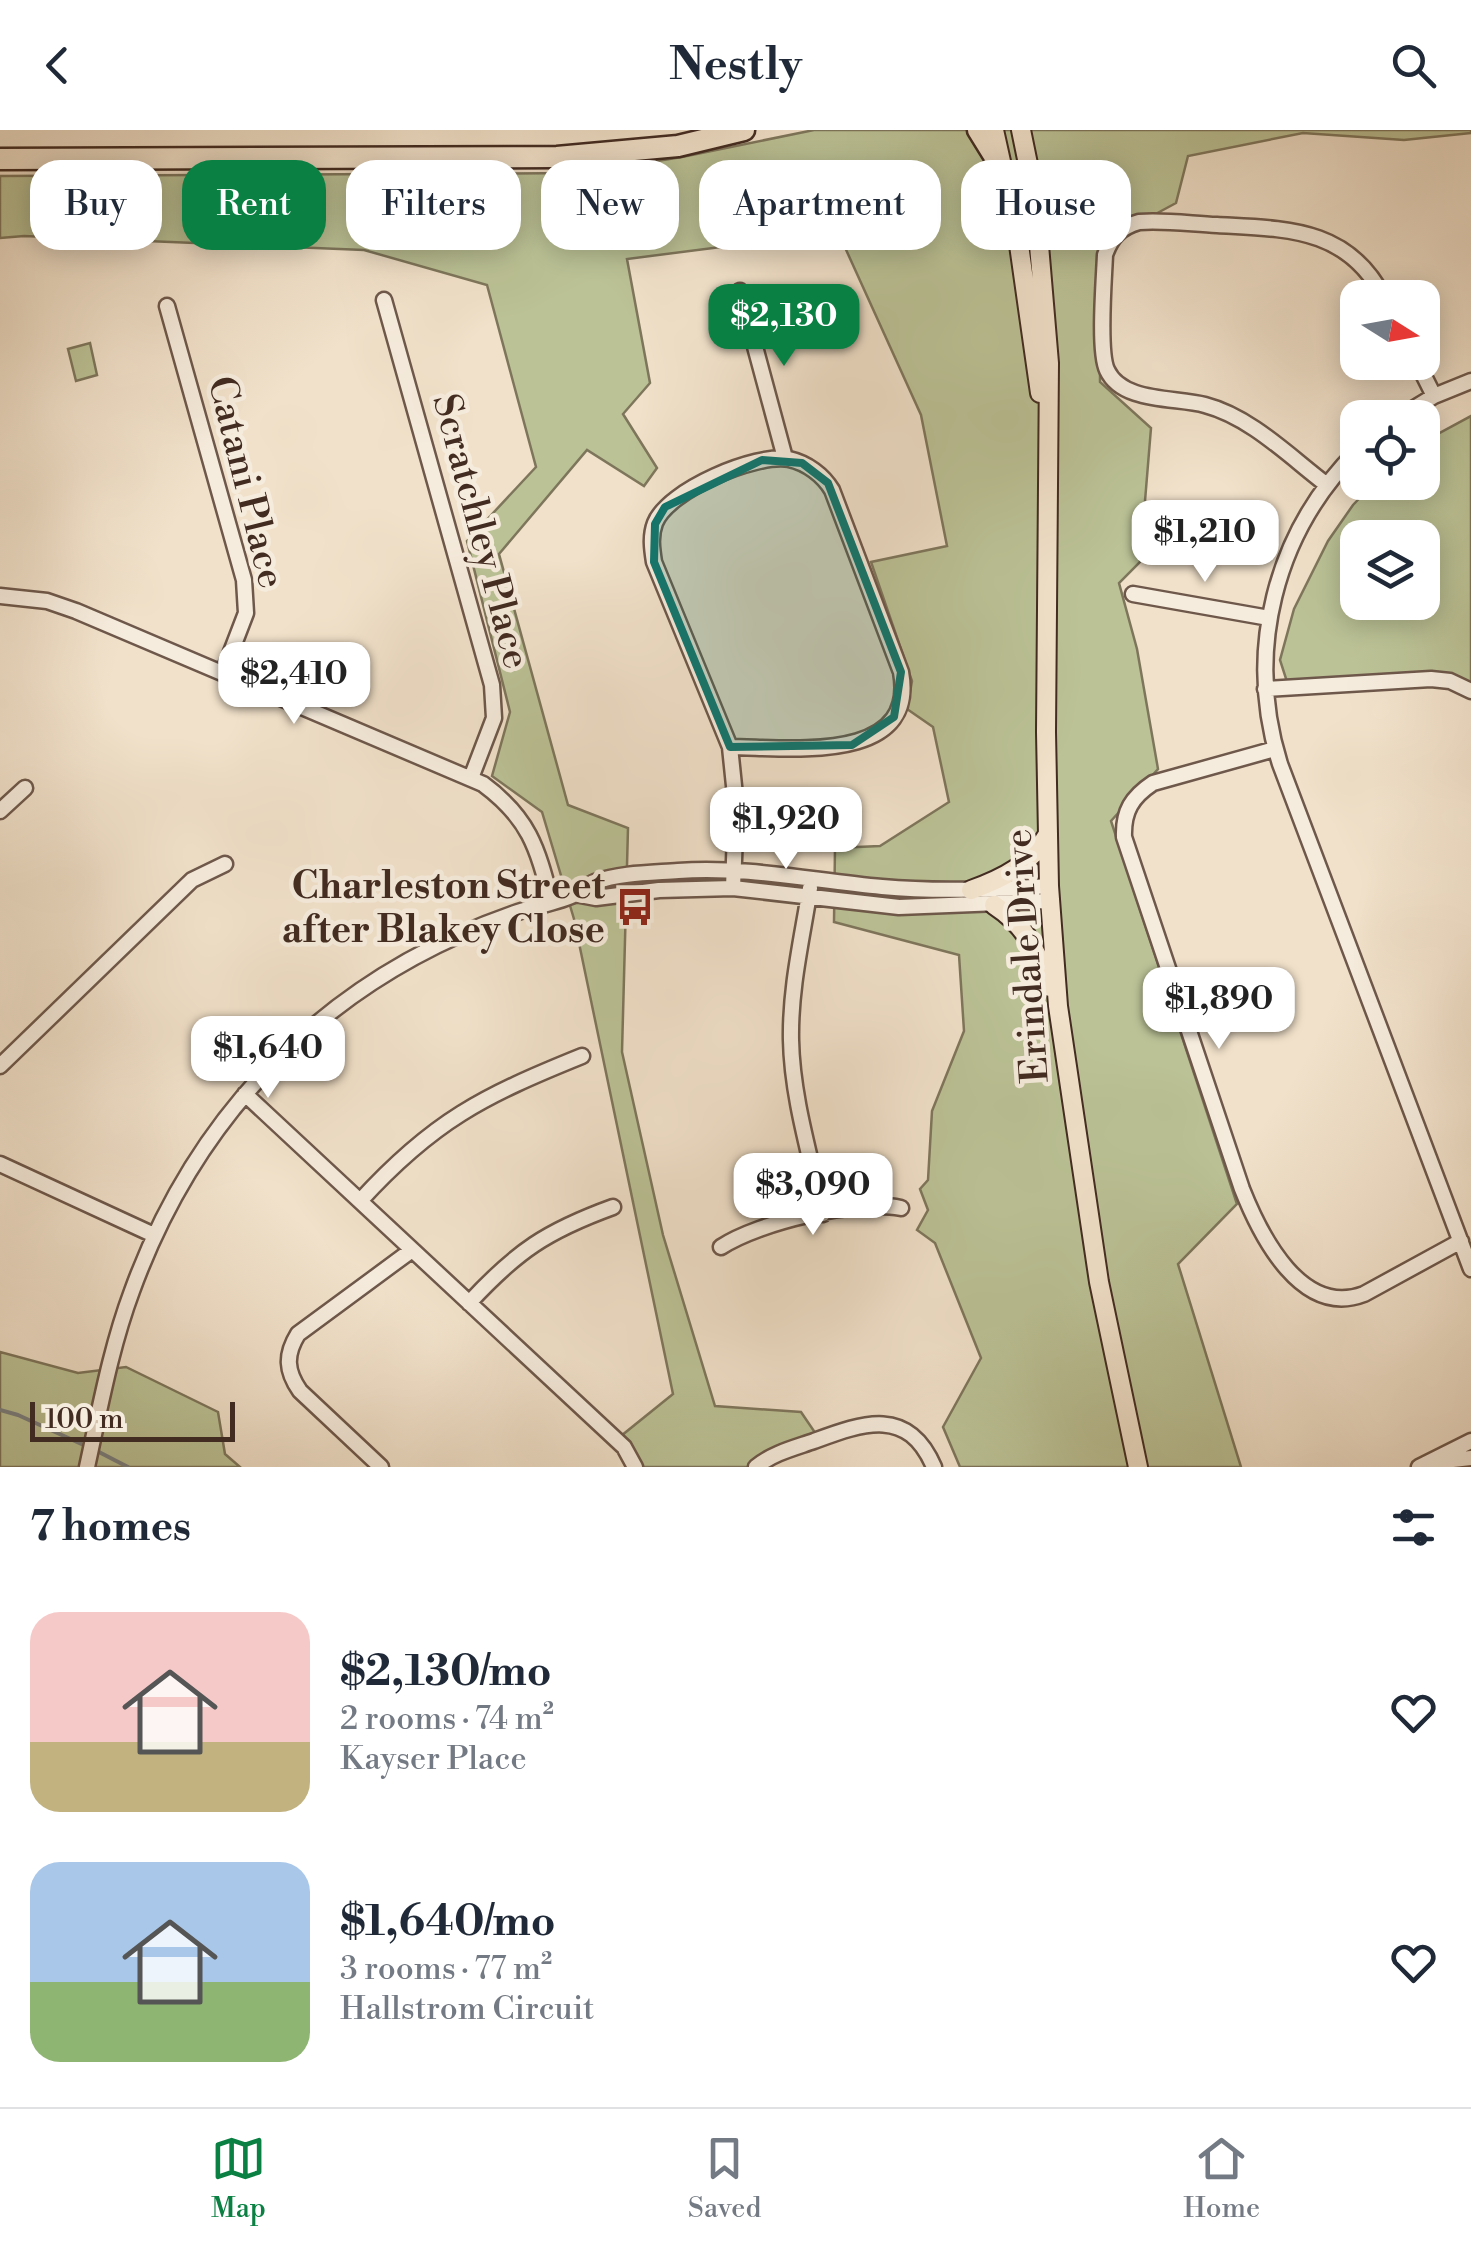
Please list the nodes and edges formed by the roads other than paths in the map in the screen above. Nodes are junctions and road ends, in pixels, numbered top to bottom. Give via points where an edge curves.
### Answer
1 (744, 130) edge
2 (978, 130) edge
3 (994, 130) edge
4 (1021, 130) edge
5 (0, 159) edge
6 (997, 160) edge
7 (1001, 160) edge
8 (1019, 250) edge
9 (1372, 280) edge
10 (740, 292) dead end
11 (384, 300) dead end
12 (168, 306) dead end
13 (1426, 380) edge
14 (1471, 381) edge
15 (1434, 396) junction
16 (1427, 400) edge
17 (1047, 434) junction
18 (785, 458) junction
19 (1340, 470) edge
20 (1327, 485) junction
21 (1133, 594) dead end
22 (0, 596) edge
23 (1269, 618) junction
24 (224, 673) junction
25 (1265, 689) junction
26 (1471, 692) edge
27 (730, 747) junction
28 (1275, 749) junction
29 (471, 778) junction
30 (24, 788) dead end
31 (0, 811) edge
32 (1048, 834) junction
33 (225, 864) dead end
34 (734, 870) junction
35 (812, 878) junction
36 (734, 888) junction
37 (971, 890) junction
38 (575, 894) junction
39 (1049, 894) junction
40 (809, 896) junction
41 (552, 900) junction
42 (994, 905) junction
43 (1058, 1006) junction
44 (582, 1056) dead end
45 (0, 1066) edge
46 (244, 1094) junction
47 (2, 1170) edge
48 (360, 1201) junction
49 (612, 1207) dead end
50 (901, 1208) dead end
51 (823, 1214) junction
52 (154, 1236) junction
53 (1460, 1242) junction
54 (722, 1247) dead end
55 (412, 1250) junction
56 (1471, 1269) edge
57 (469, 1302) junction
58 (1471, 1441) edge
59 (1471, 1458) edge
60 (1434, 1462) junction
61 (86, 1467) edge
62 (381, 1467) edge
63 (635, 1467) edge
64 (756, 1467) edge
65 (934, 1467) edge
66 (1138, 1467) edge
67 (1419, 1467) edge

1 - 5 highway via 678,146 556,158
2 - 6 highway
3 - 7 main road, Erindale Drive
4 - 17 main road, Erindale Drive via 1043,278
8 - 17 main road, Erindale Drive
9 - 20 street via 1342,249 1292,230 1140,222 1118,232 1105,255 1104,359 1114,381 1132,392 1229,414
10 - 18 street
11 - 29 street, Scratchley Place via 492,685 494,718
12 - 24 street, Catani Place via 244,580 246,613
13 - 15 street
14 - 15 street
15 - 16 street
17 - 32 main road, Erindale Drive
18 - 27 street via 762,460 680,494 665,507 651,542
18 - 27 street via 817,472 832,490 902,672 902,700 888,725 852,745
19 - 20 street
20 - 23 street via 1289,548
21 - 23 street
22 - 24 street via 76,611
23 - 25 street
24 - 29 street
25 - 26 street via 1431,679
25 - 28 street
27 - 34 street
28 - 53 street
28 - 53 street via 1153,783 1129,806 1124,821 1242,1189 1270,1244 1301,1282 1324,1297 1364,1294
29 - 41 street via 503,799 526,826
30 - 31 street
32 - 37 main road via 1025,864
32 - 39 main road, Erindale Drive
33 - 45 street via 192,880
34 - 35 street
34 - 36 street
34 - 38 street via 631,875 597,881
35 - 37 street
35 - 40 street
36 - 38 street
36 - 40 street
37 - 39 street
38 - 41 street
39 - 42 street
39 - 43 main road, Erindale Drive
40 - 42 street via 900,908
40 - 51 street via 790,1044
41 - 46 street via 483,924 378,976 306,1030
42 - 43 main road via 1029,936
43 - 66 main road, Erindale Drive via 1099,1282
44 - 48 street via 449,1119
46 - 48 street
46 - 52 street via 182,1180
47 - 52 street
48 - 55 street
49 - 57 street via 530,1246
50 - 51 street via 861,1206
51 - 54 street via 757,1228
52 - 61 street via 130,1294
53 - 56 street
55 - 57 street
55 - 62 street via 298,1334 287,1362 300,1392
57 - 63 street via 624,1447
58 - 60 street
59 - 60 street
60 - 67 street
64 - 65 street via 870,1423 904,1430 924,1446

